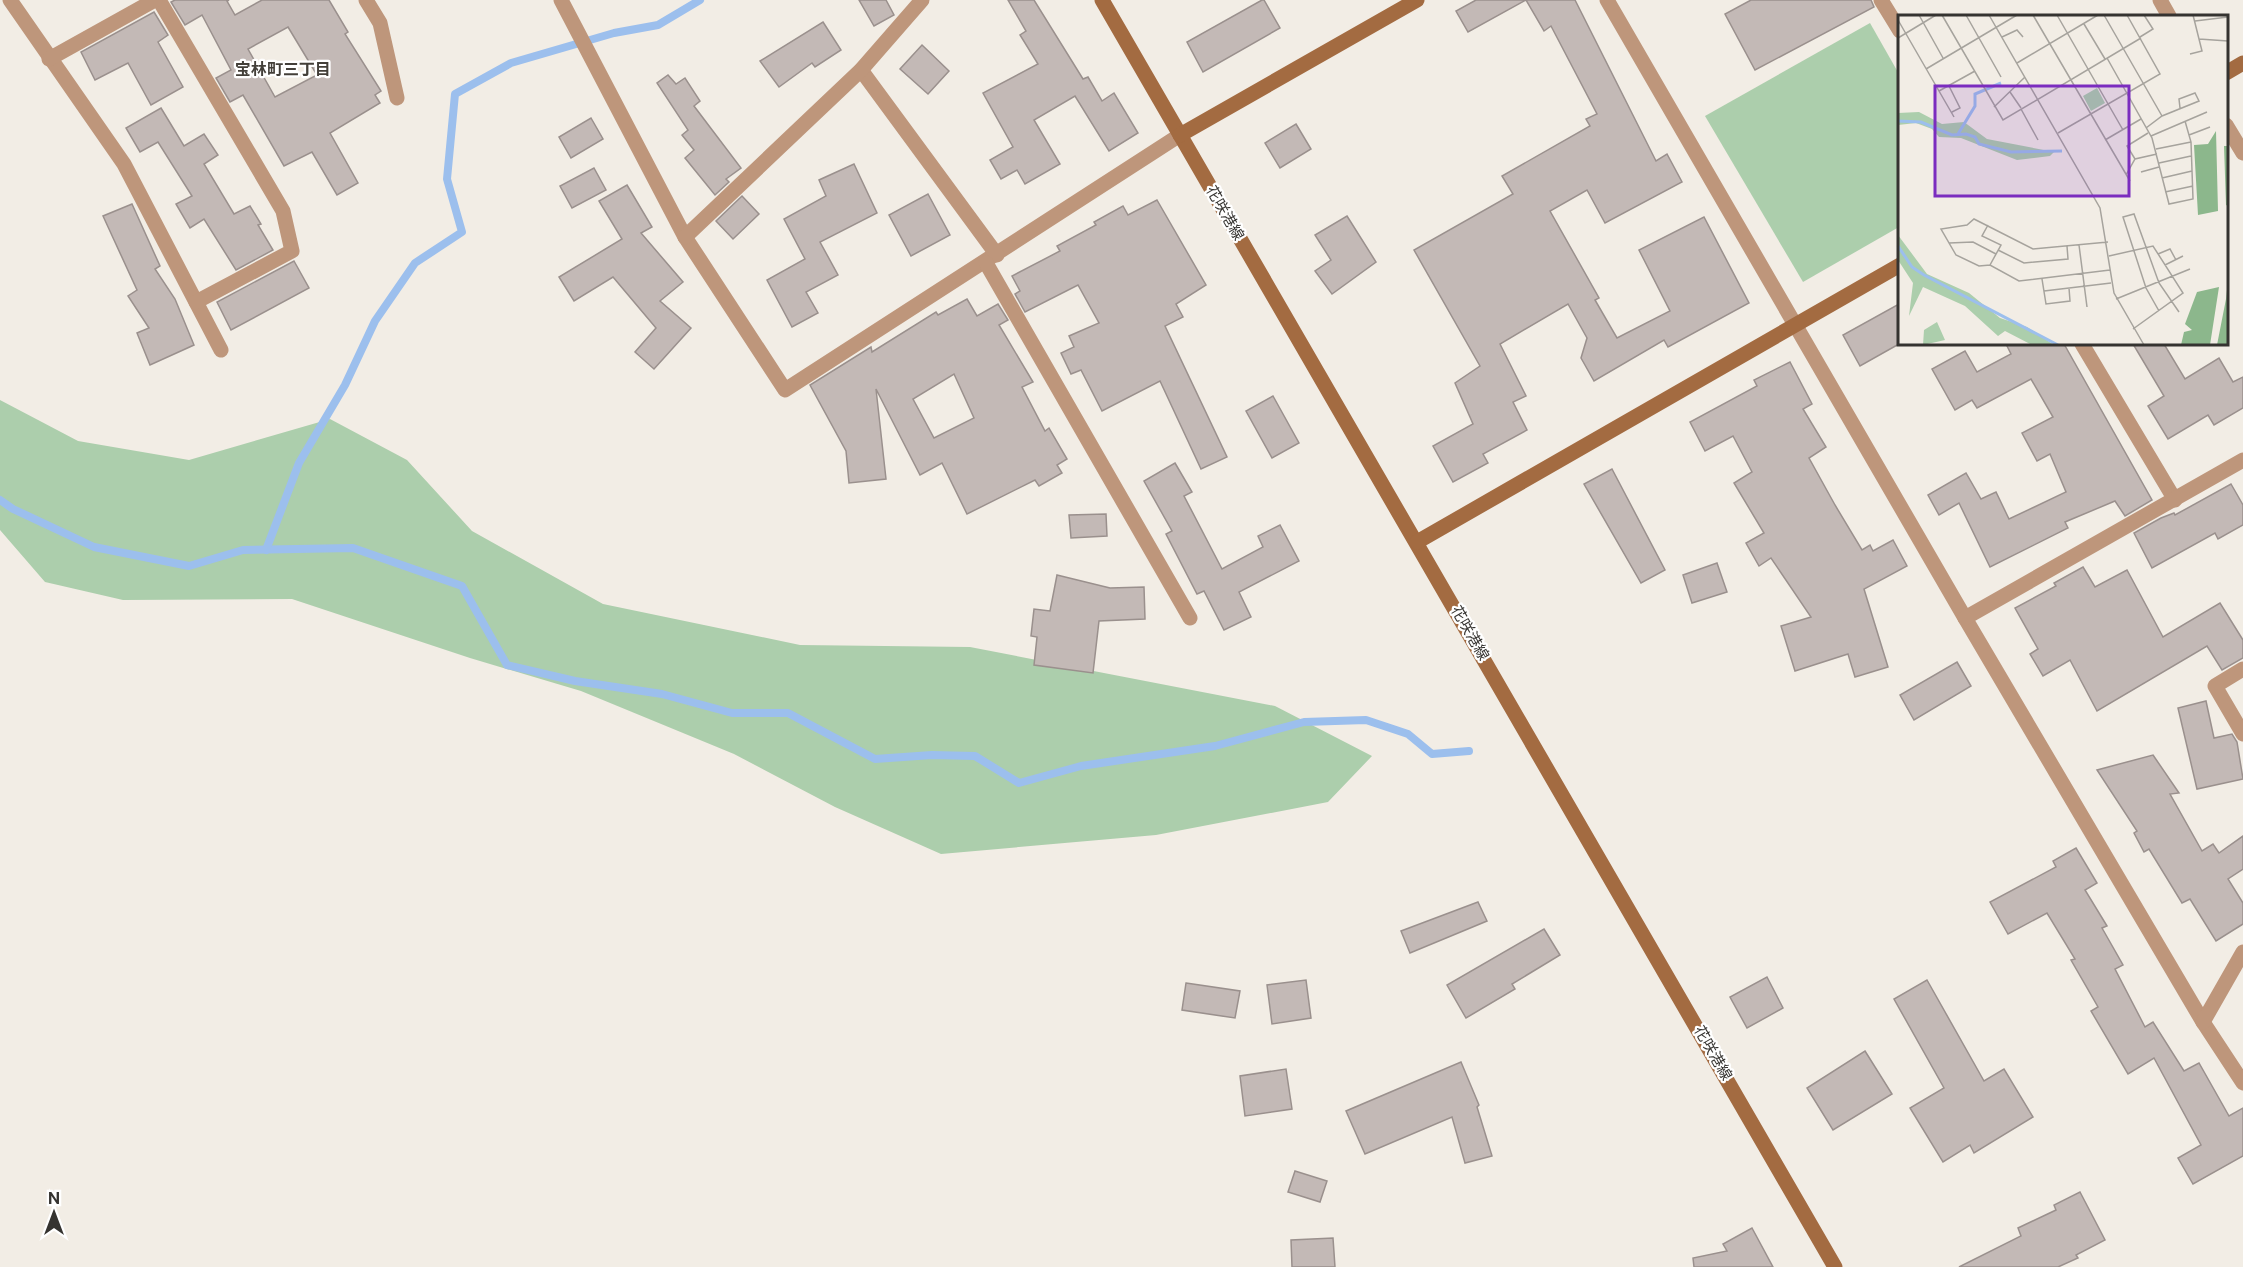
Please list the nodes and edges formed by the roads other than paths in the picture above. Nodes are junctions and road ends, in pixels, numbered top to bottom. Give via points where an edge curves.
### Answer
1 (10, 0) edge
2 (157, 0) edge
3 (366, 0) edge
4 (561, 0) edge
5 (922, 0) edge
6 (1102, 0) edge
7 (1417, 0) edge
8 (1607, 0) edge
9 (1881, 0) edge
10 (2160, 0) edge
11 (2168, 15) edge
12 (1898, 29) edge
13 (49, 59) junction
14 (2243, 63) edge
15 (861, 70) junction
16 (2228, 72) edge
17 (397, 98) dead end
18 (2228, 128) edge
19 (1180, 135) junction
20 (2243, 153) edge
21 (685, 237) junction
22 (992, 259) junction
23 (1898, 266) edge
24 (196, 302) junction
25 (1795, 326) junction
26 (2083, 345) edge
27 (221, 350) dead end
28 (2243, 460) edge
29 (2175, 500) junction
30 (1417, 542) junction
31 (1190, 618) dead end
32 (1965, 618) junction
33 (2243, 669) edge
34 (2243, 734) edge
35 (2243, 952) edge
36 (2203, 1022) junction
37 (2243, 1083) edge
38 (1835, 1267) edge

1 - 13 street
2 - 13 street
2 - 24 street via 283,211 292,251
3 - 17 street via 380,23
4 - 21 street
5 - 15 street
6 - 19 main road, 花咲港線
7 - 19 main road
8 - 25 street
9 - 12 street
10 - 11 street
13 - 24 street via 124,164
14 - 16 main road
15 - 21 street
15 - 22 street
18 - 20 street
19 - 22 street
19 - 30 main road, 花咲港線
21 - 22 street via 784,390
22 - 31 street
23 - 25 main road
24 - 27 street
25 - 30 main road
25 - 32 street
26 - 29 street
28 - 29 street
29 - 32 street
30 - 38 main road, 花咲港線
32 - 36 street
33 - 34 street via 2215,686
35 - 36 street
36 - 37 street

